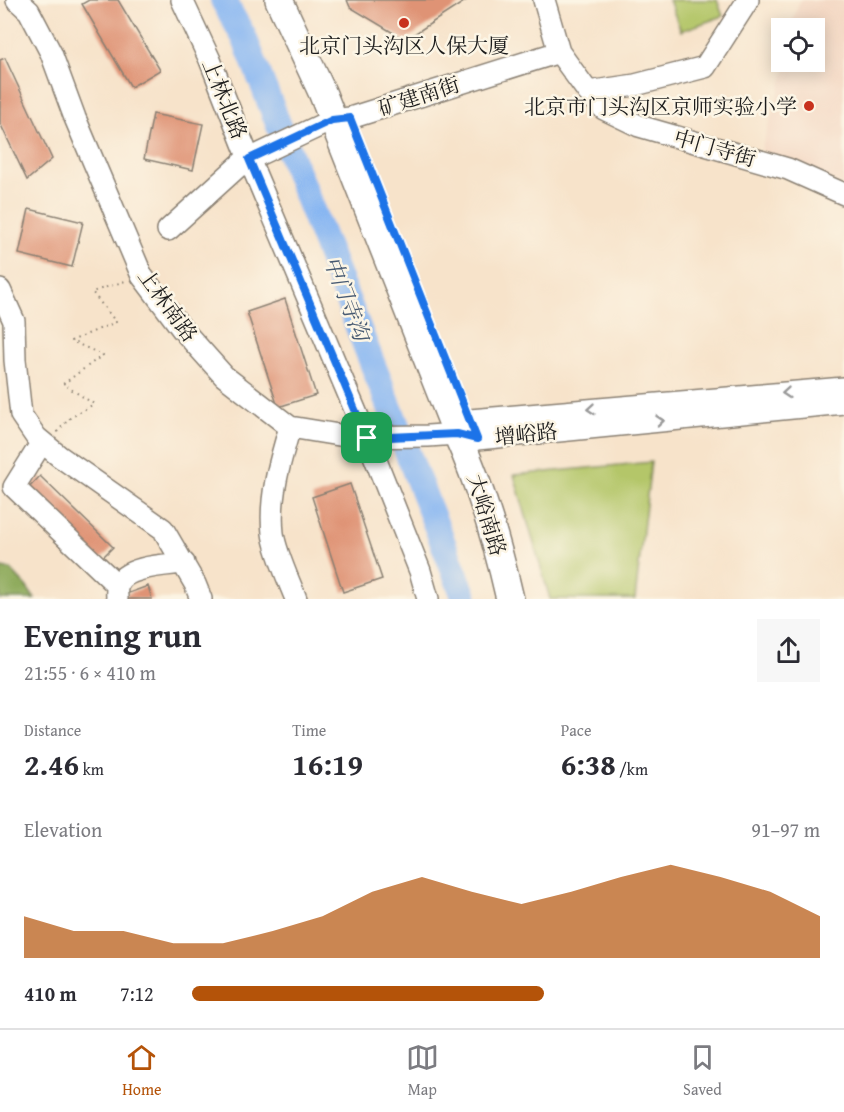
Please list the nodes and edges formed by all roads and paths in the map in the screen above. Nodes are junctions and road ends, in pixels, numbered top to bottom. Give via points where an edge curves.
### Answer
1 (17, 0) edge
2 (182, 0) edge
3 (279, 0) edge
4 (297, 0) edge
5 (544, 0) edge
6 (748, 0) edge
7 (559, 52) junction
8 (588, 92) junction
9 (341, 119) junction
10 (249, 159) junction
11 (844, 194) edge
12 (168, 230) dead end
13 (142, 276) junction
14 (0, 290) edge
15 (844, 388) edge
16 (844, 403) edge
17 (290, 427) junction
18 (468, 431) junction
19 (377, 437) junction
20 (44, 443) junction
21 (184, 563) junction
22 (117, 592) edge
23 (201, 599) edge
24 (296, 599) edge
25 (428, 599) edge
26 (510, 599) edge
27 (528, 599) edge

1 - 13 street, 上林南路 via 29,11 51,53
2 - 10 street, 上林北路
3 - 9 main road via 322,92
4 - 9 main road via 321,46
5 - 7 street, 中门寺街
6 - 8 street via 705,67
7 - 8 street, 中门寺街
7 - 9 street, 矿建南街
8 - 11 street, 中门寺街 via 604,109 639,126 788,169
9 - 10 street, 矿建南街 via 305,131
9 - 18 main road via 372,217
10 - 12 street, 矿建南街
10 - 19 street, 上林北路
13 - 17 street, 上林南路 via 224,376
13 - 20 path via 92,292 116,322 70,341 103,355 63,384 94,404 70,418
14 - 20 street via 14,321 21,416
15 -> 18 street, 增峪路
18 -> 16 street, 增峪路
17 - 19 street, 上林南路 via 324,434
17 - 24 street via 273,499 273,534
18 - 19 street, 上林南路
18 - 26 main road, 大峪南路
18 - 27 main road, 大峪南路 via 499,494
19 - 25 street, 上林北路
20 - 21 street via 163,529
20 - 22 street via 14,487
21 - 22 street via 145,567 122,579
21 - 23 street

